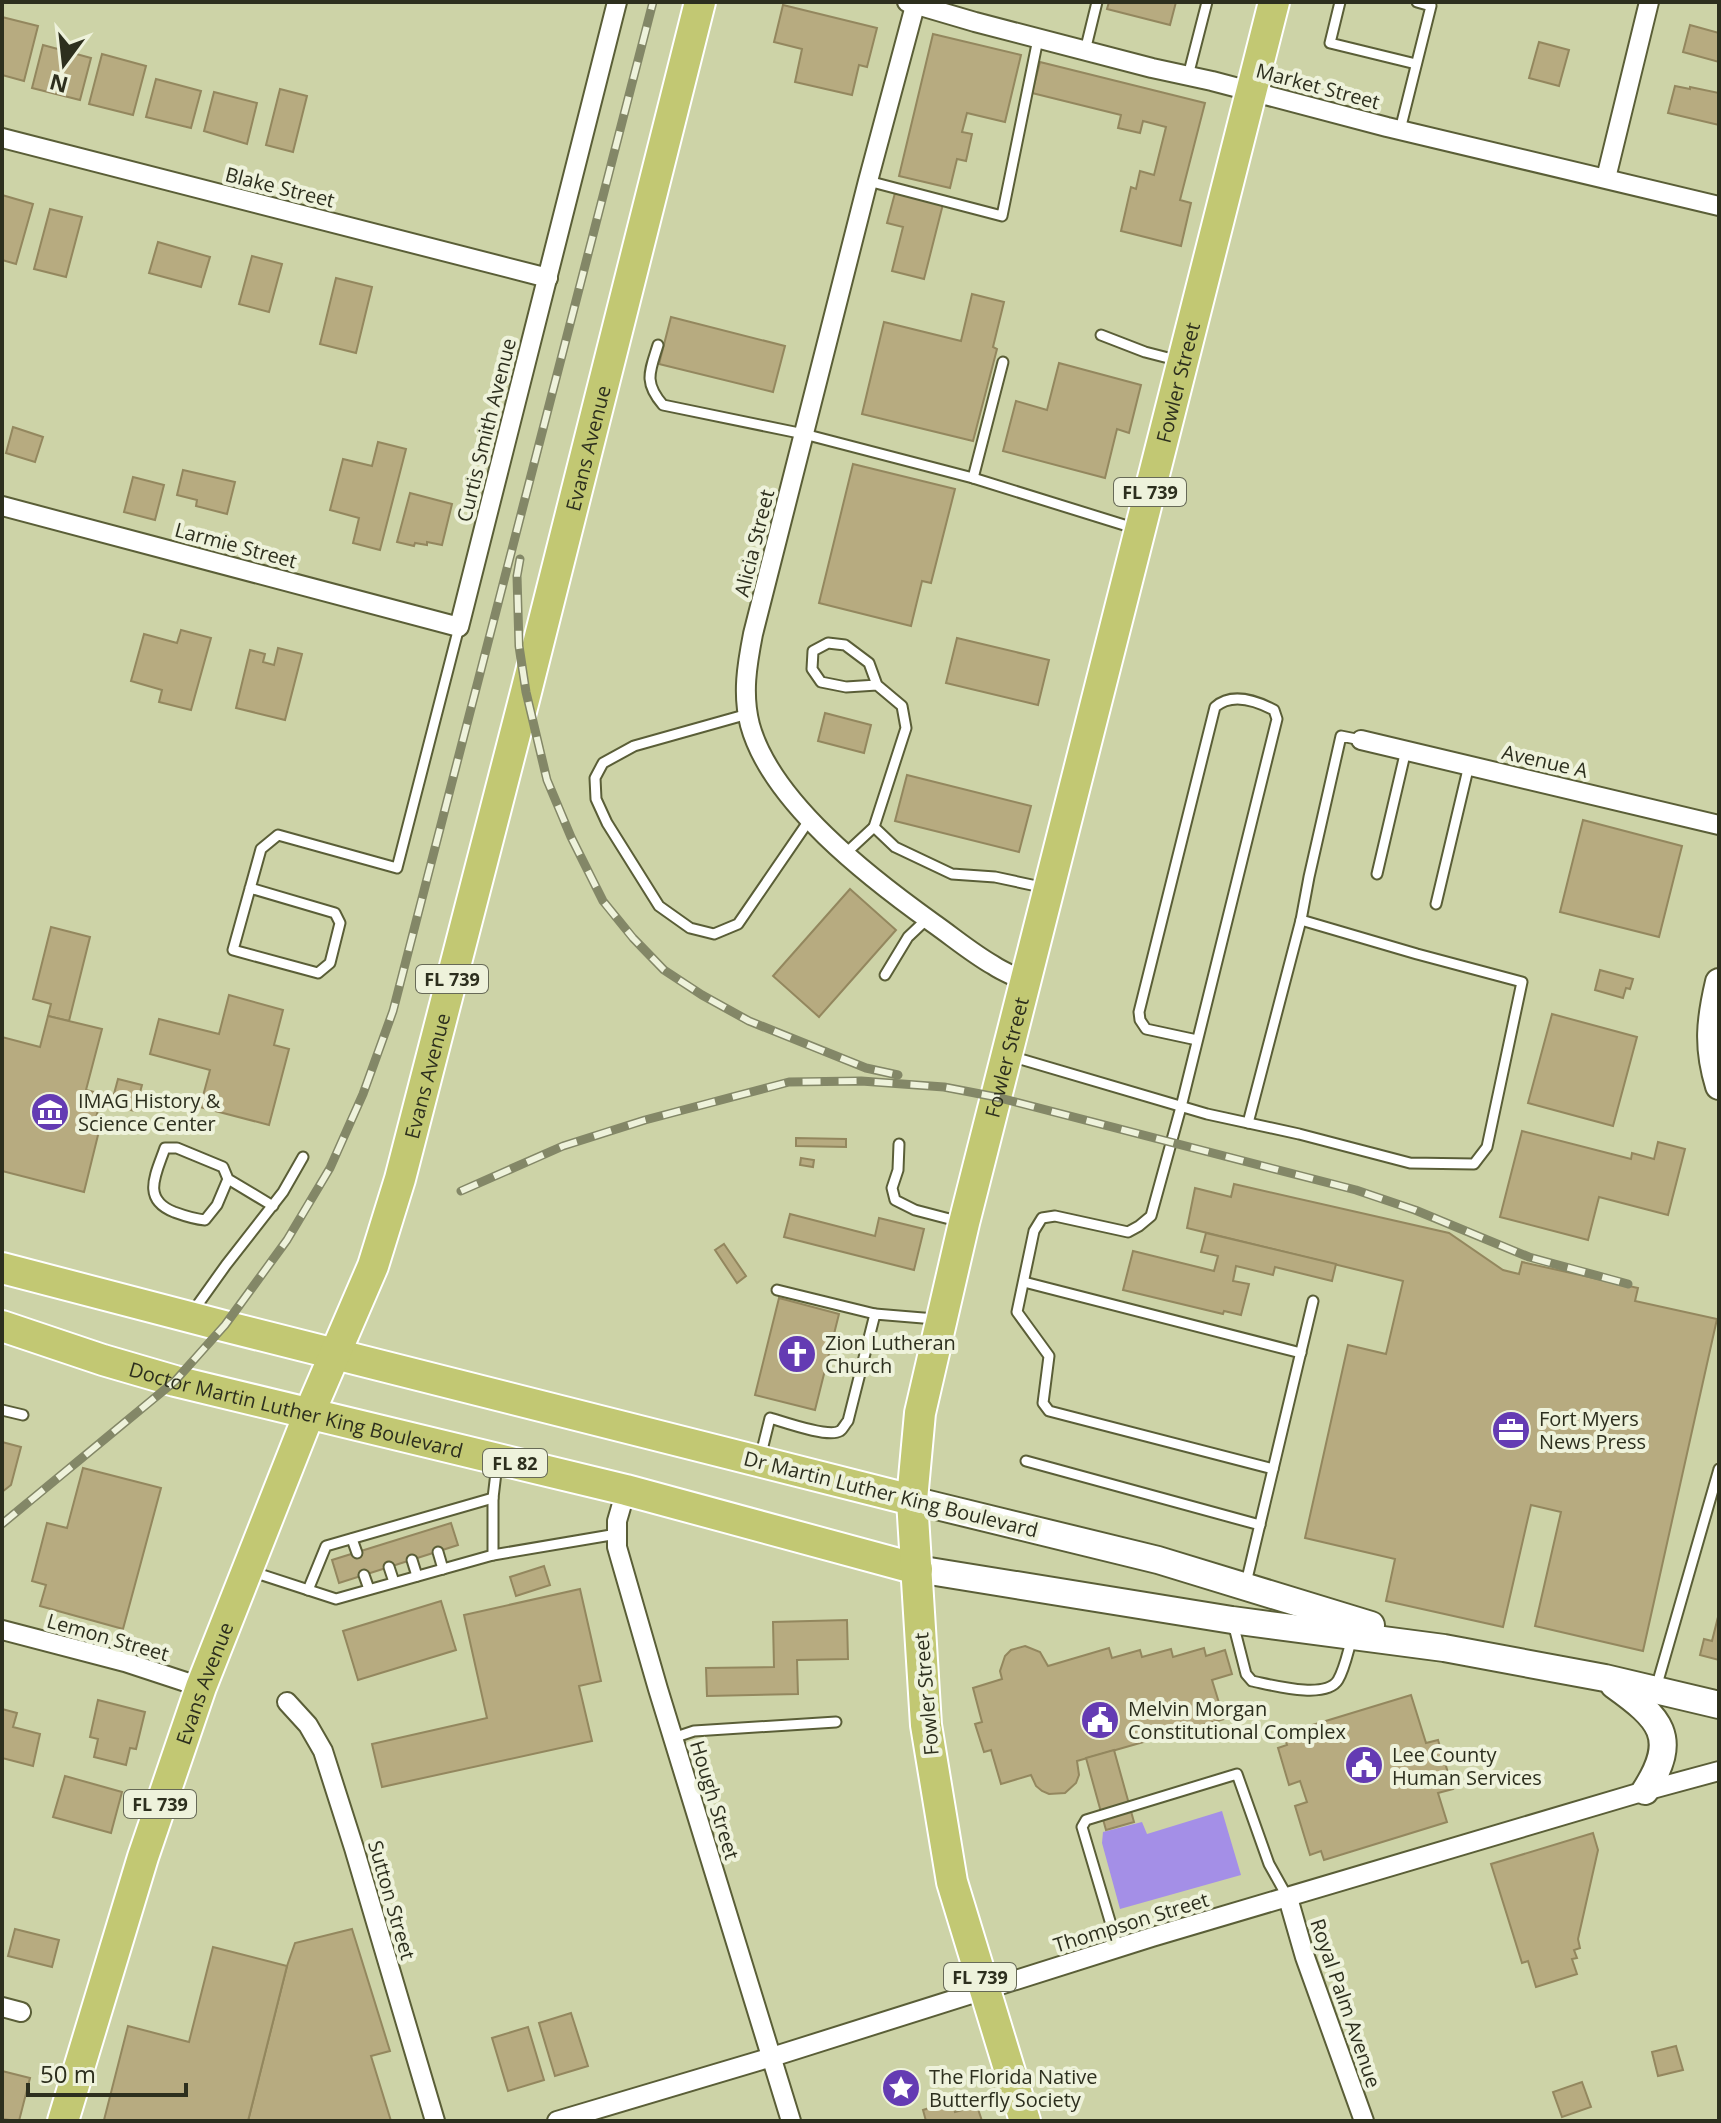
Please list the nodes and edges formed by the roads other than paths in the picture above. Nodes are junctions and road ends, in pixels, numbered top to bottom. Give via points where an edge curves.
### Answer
1 (617, 2) edge
2 (700, 2) edge
3 (1097, 2) edge
4 (1207, 2) edge
5 (1274, 2) edge
6 (1340, 2) edge
7 (1417, 2) edge
8 (1649, 2) edge
9 (913, 3) edge
10 (1038, 39) junction
11 (1085, 51) junction
12 (1416, 64) junction
13 (1188, 76) junction
14 (1252, 91) junction
15 (1400, 130) junction
16 (2, 138) edge
17 (1606, 178) junction
18 (868, 181) junction
19 (1719, 206) edge
20 (548, 278) junction
21 (1101, 335) dead end
22 (658, 345) dead end
23 (1003, 362) dead end
24 (1183, 362) junction
25 (804, 434) junction
26 (973, 478) junction
27 (2, 506) edge
28 (1140, 530) junction
29 (459, 627) junction
30 (877, 685) junction
31 (748, 714) junction
32 (1361, 740) joint
33 (1406, 750) junction
34 (1469, 765) junction
35 (810, 819) junction
36 (1719, 825) edge
37 (874, 827) junction
38 (846, 853) junction
39 (1377, 874) dead end
40 (250, 888) junction
41 (1049, 888) junction
42 (1436, 904) dead end
43 (927, 919) junction
44 (1301, 920) junction
45 (885, 975) dead end
46 (1026, 982) junction
47 (1719, 982) edge
48 (1197, 1040) junction
49 (1007, 1055) junction
50 (1719, 1086) edge
51 (1181, 1107) junction
52 (1248, 1123) junction
53 (899, 1144) dead end
54 (303, 1157) dead end
55 (228, 1179) junction
56 (273, 1206) junction
57 (964, 1223) junction
58 (2, 1268) edge
59 (1024, 1282) junction
60 (777, 1290) dead end
61 (1313, 1301) dead end
62 (875, 1314) junction
63 (189, 1317) junction
64 (941, 1320) junction
65 (2, 1326) edge
66 (1301, 1353) junction
67 (334, 1354) junction
68 (2, 1410) edge
69 (309, 1414) junction
70 (23, 1415) dead end
71 (497, 1459) junction
72 (759, 1461) junction
73 (1026, 1461) dead end
74 (1273, 1469) junction
75 (1719, 1469) edge
76 (626, 1490) junction
77 (493, 1498) junction
78 (912, 1500) junction
79 (428, 1517) junction
80 (401, 1524) junction
81 (1260, 1525) junction
82 (431, 1529) dead end
83 (377, 1531) junction
84 (617, 1534) junction
85 (405, 1537) dead end
86 (352, 1539) junction
87 (381, 1545) dead end
88 (438, 1552) dead end
89 (357, 1553) dead end
90 (493, 1555) junction
91 (412, 1560) dead end
92 (389, 1567) dead end
93 (443, 1569) junction
94 (917, 1569) junction
95 (246, 1570) junction
96 (364, 1575) dead end
97 (417, 1576) junction
98 (394, 1582) junction
99 (1012, 1585) junction
100 (1245, 1587) junction
101 (369, 1589) junction
102 (308, 1590) junction
103 (1232, 1620) junction
104 (2, 1630) edge
105 (1353, 1636) junction
106 (1444, 1648) junction
107 (1605, 1678) junction
108 (201, 1687) junction
109 (1656, 1690) junction
110 (287, 1702) dead end
111 (1719, 1705) edge
112 (836, 1722) dead end
113 (673, 1738) junction
114 (1719, 1771) edge
115 (1645, 1791) junction
116 (1288, 1898) junction
117 (1118, 1948) junction
118 (984, 1991) junction
119 (2, 2007) edge
120 (21, 2012) dead end
121 (772, 2057) junction
122 (63, 2121) edge
123 (435, 2121) edge
124 (557, 2121) edge
125 (791, 2121) edge
126 (1025, 2121) edge
127 (1364, 2121) edge

1 - 20 street, Curtis Smith Avenue
2 - 67 main road, Evans Avenue / FL 739 via 400,1179 373,1266
3 - 11 lane
4 - 13 lane
5 - 14 main road, Fowler Street / FL 739
6 - 12 lane via 1330,43
7 - 12 lane via 1431,6
8 - 17 street
9 - 10 street, Market Street
9 - 18 street, Alicia Street
10 - 11 street, Market Street
10 - 18 lane via 1002,216
11 - 13 street, Market Street
12 - 15 lane
13 - 14 street, Market Street
14 - 15 street, Market Street
14 - 24 main road, Fowler Street / FL 739
15 - 17 street, Market Street
16 - 20 street, Blake Street
17 - 19 street, Market Street
18 - 25 street, Alicia Street
20 - 29 street, Curtis Smith Avenue
21 - 24 lane
22 - 25 lane via 649,374 653,394 663,405
23 - 26 lane
24 - 28 main road, Fowler Street / FL 739
25 - 26 lane
25 - 31 street, Alicia Street via 746,670
26 - 28 lane
27 - 29 street, Larmie Street
28 - 41 main road, Fowler Street / FL 739
29 - 40 lane, Curtis Smith Avenue via 397,868 278,835 261,849
30 - 30 lane via 869,663 845,645 828,643 813,651 812,669 821,682
30 - 37 lane via 902,706 906,728
31 - 35 street, Alicia Street via 772,771
31 - 35 lane via 634,746 603,763 595,778 596,799 607,823 659,906 690,928 714,934 738,924
32 - 33 street, Avenue A
32 - 44 lane via 1341,736
33 - 34 street, Avenue A
33 - 39 lane
34 - 36 street, Avenue A
34 - 42 lane
35 - 38 street, Alicia Street
37 - 38 lane
37 - 41 lane via 895,847 952,874
38 - 43 street, Alicia Street
40 - 40 lane via 233,950 318,973 330,963 340,923 335,913
41 - 46 main road, Fowler Street / FL 739
43 - 45 lane via 908,937
43 - 46 street, Alicia Street
44 - 52 lane
44 - 52 lane via 1522,982 1487,1147 1474,1164 1410,1163
46 - 49 main road, Fowler Street / FL 739
47 - 50 main road via 1710,1053
48 - 48 lane via 1277,719 1274,710 1234,697 1215,707 1139,1012 1146,1029
48 - 51 lane
49 - 51 lane
49 - 57 main road, Fowler Street / FL 739
51 - 52 lane
51 - 59 lane via 1151,1216 1128,1232 1055,1216 1042,1218 1034,1231
53 - 57 lane via 895,1200
54 - 56 lane
55 - 55 lane via 223,1167 165,1148 153,1193 163,1208 205,1220
55 - 56 lane
56 - 63 lane
57 - 64 main road, Fowler Street / FL 739
58 - 63 main road, FL 82
59 - 66 lane
59 - 74 lane via 1017,1312 1049,1356 1043,1403 1049,1411
60 - 62 lane
61 - 66 lane
62 - 64 lane
62 - 72 lane via 842,1430 820,1432 770,1418
63 - 67 main road, FL 82
64 - 78 main road, Fowler Street / FL 739 via 920,1413
65 - 69 main road, Doctor Martin Luther King Boulevard / FL 82 via 144,1372
66 - 74 lane
67 - 69 main road, Evans Avenue / FL 739
67 - 72 main road, Dr Martin Luther King Boulevard / FL 82
68 - 70 lane
69 - 71 main road, Doctor Martin Luther King Boulevard / FL 82
69 - 95 main road, Evans Avenue / FL 739
71 - 76 main road, Doctor Martin Luther King Boulevard / FL 82
71 - 77 lane
72 - 78 main road, Dr Martin Luther King Boulevard / FL 82
73 - 81 lane
74 - 81 lane
75 - 109 lane
76 - 84 street, Hough Street
76 - 94 main road, Doctor Martin Luther King Boulevard / FL 82
77 - 79 lane
77 - 90 lane
78 - 94 main road, Fowler Street / FL 739
78 - 100 main road, Dr Martin Luther King Boulevard / FL 82 via 1158,1560
79 - 80 lane
79 - 82 lane
80 - 83 lane
80 - 85 lane
81 - 100 lane
83 - 86 lane
83 - 87 lane
84 - 90 lane
84 - 113 street, Hough Street
86 - 89 lane
86 - 102 lane via 326,1546
88 - 93 lane
90 - 93 lane
91 - 97 lane
92 - 98 lane
93 - 97 lane
94 - 99 main road, Dr Martin Luther King Boulevard / FL 82
94 - 118 main road, Fowler Street / FL 739 via 926,1725 937,1801 952,1882
95 - 102 lane
95 - 108 main road, Evans Avenue / FL 739
96 - 101 lane
97 - 98 lane
98 - 101 lane
99 - 100 main road via 1048,1578 1219,1606 1239,1601
99 - 103 main road, Dr Martin Luther King Boulevard / FL 82
100 - 106 main road, Dr Martin Luther King Boulevard / FL 82
101 - 102 lane via 336,1599
103 - 105 main road, Dr Martin Luther King Boulevard / FL 82
103 - 105 lane via 1252,1681 1310,1691 1338,1681
104 - 108 street, Lemon Street
105 - 106 main road, Dr Martin Luther King Boulevard / FL 82
106 - 107 main road, Dr Martin Luther King Boulevard / FL 82
107 - 109 main road, Dr Martin Luther King Boulevard / FL 82
107 - 115 main road via 1642,1705 1661,1731 1663,1758
108 - 122 main road, Evans Avenue / FL 739
109 - 111 main road, Dr Martin Luther King Boulevard / FL 82
110 - 123 street, Sutton Street via 323,1751
112 - 113 lane via 694,1731
113 - 121 street, Hough Street
114 - 115 street, Thompson Street
115 - 116 street, Thompson Street
116 - 117 street, Thompson Street
116 - 117 lane via 1269,1864 1237,1774 1086,1820 1082,1827
116 - 127 street, Royal Palm Avenue
117 - 118 street, Thompson Street
118 - 121 street, Thompson Street
118 - 126 main road, Fowler Street / FL 739
119 - 120 street
121 - 124 street, Thompson Street
121 - 125 street, Hough Street

